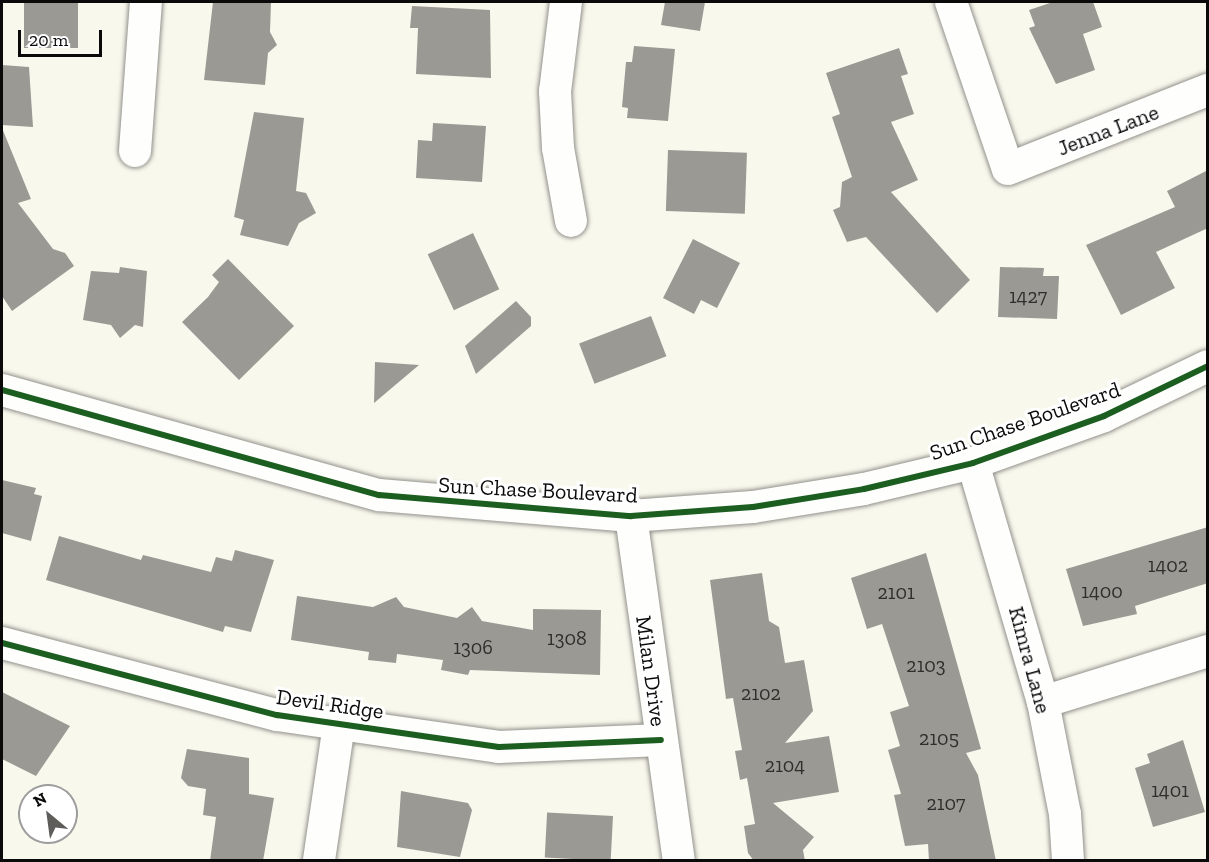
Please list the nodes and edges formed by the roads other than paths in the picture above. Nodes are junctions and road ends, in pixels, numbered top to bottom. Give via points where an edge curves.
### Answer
1 (146, 2) edge
2 (566, 2) edge
3 (951, 2) edge
4 (1208, 90) edge
5 (135, 151) dead end
6 (571, 221) dead end
7 (1208, 366) edge
8 (2, 390) edge
9 (973, 463) junction
10 (631, 516) junction
11 (2, 643) edge
12 (1208, 651) edge
13 (1043, 702) junction
14 (339, 724) junction
15 (661, 740) junction
16 (319, 861) edge
17 (679, 861) edge
18 (1068, 861) edge

1 - 5 street
2 - 6 street via 555,91 558,148
3 - 4 street, Jenna Lane via 1008,170
7 - 9 street, Sun Chase Boulevard via 1104,416
8 - 10 street, Sun Chase Boulevard via 379,495
9 - 10 street, Sun Chase Boulevard via 775,503
9 - 13 street, Kimra Lane
10 - 15 street, Milan Drive
11 - 14 street, Devil Ridge via 198,698
12 - 13 street
13 - 18 street, Kimra Lane via 1065,814
14 - 15 street, Devil Ridge via 499,747
14 - 16 street
15 - 17 street, Milan Drive

